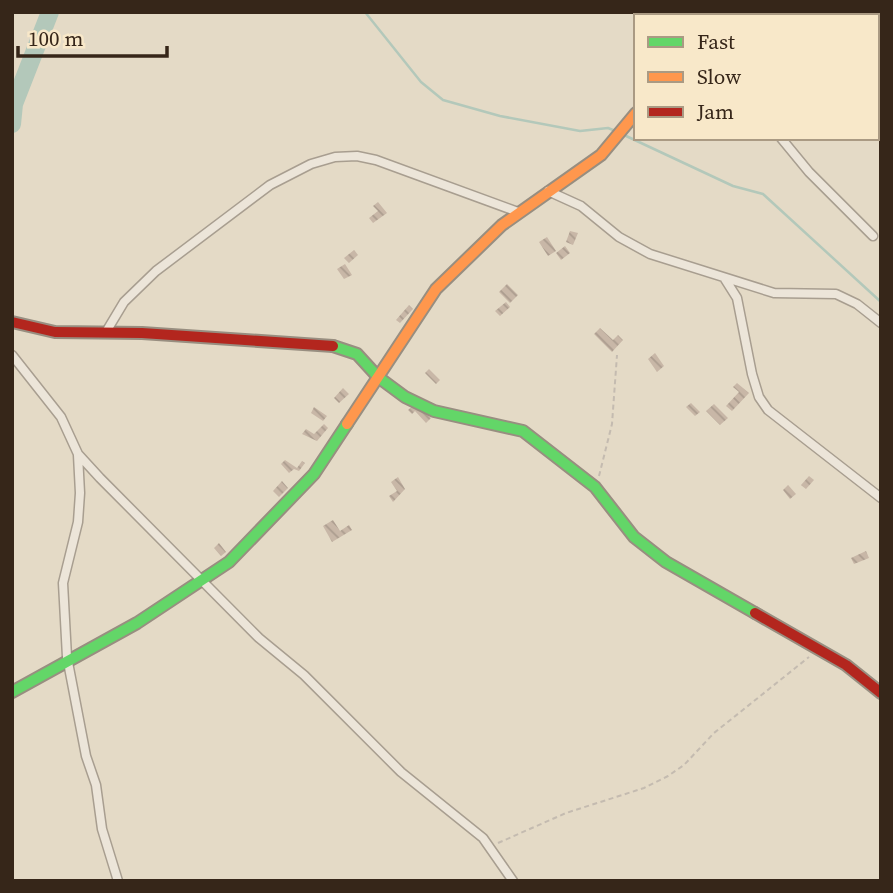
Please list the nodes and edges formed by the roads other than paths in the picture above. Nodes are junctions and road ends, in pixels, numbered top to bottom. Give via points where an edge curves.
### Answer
1 (634, 115) edge
2 (783, 140) edge
3 (548, 191) junction
4 (518, 212) junction
5 (873, 236) dead end
6 (724, 279) junction
7 (12, 322) edge
8 (881, 323) edge
9 (106, 332) junction
10 (12, 355) edge
11 (378, 377) junction
12 (78, 454) junction
13 (881, 498) edge
14 (204, 580) junction
15 (68, 661) junction
16 (12, 692) edge
17 (881, 693) edge
18 (118, 881) edge
19 (513, 881) edge

1 - 3 street via 601,155
2 - 5 street
3 - 4 street
3 - 6 street via 580,206 634,246
4 - 9 street via 376,160 335,157 270,185 156,271 124,302
4 - 11 street via 436,289
6 - 8 street via 790,295 836,294
6 - 13 street via 737,298 752,374 768,410
7 - 9 street via 55,332
9 - 11 street via 343,347
10 - 12 street via 61,417
11 - 14 street via 314,474 229,562
11 - 17 street via 405,397 445,416 523,431 595,487 634,537 666,562 846,665
12 - 14 street
12 - 15 street via 78,522 63,583
14 - 15 street
14 - 19 street via 401,772 490,846
15 - 16 street
15 - 18 street via 86,756

